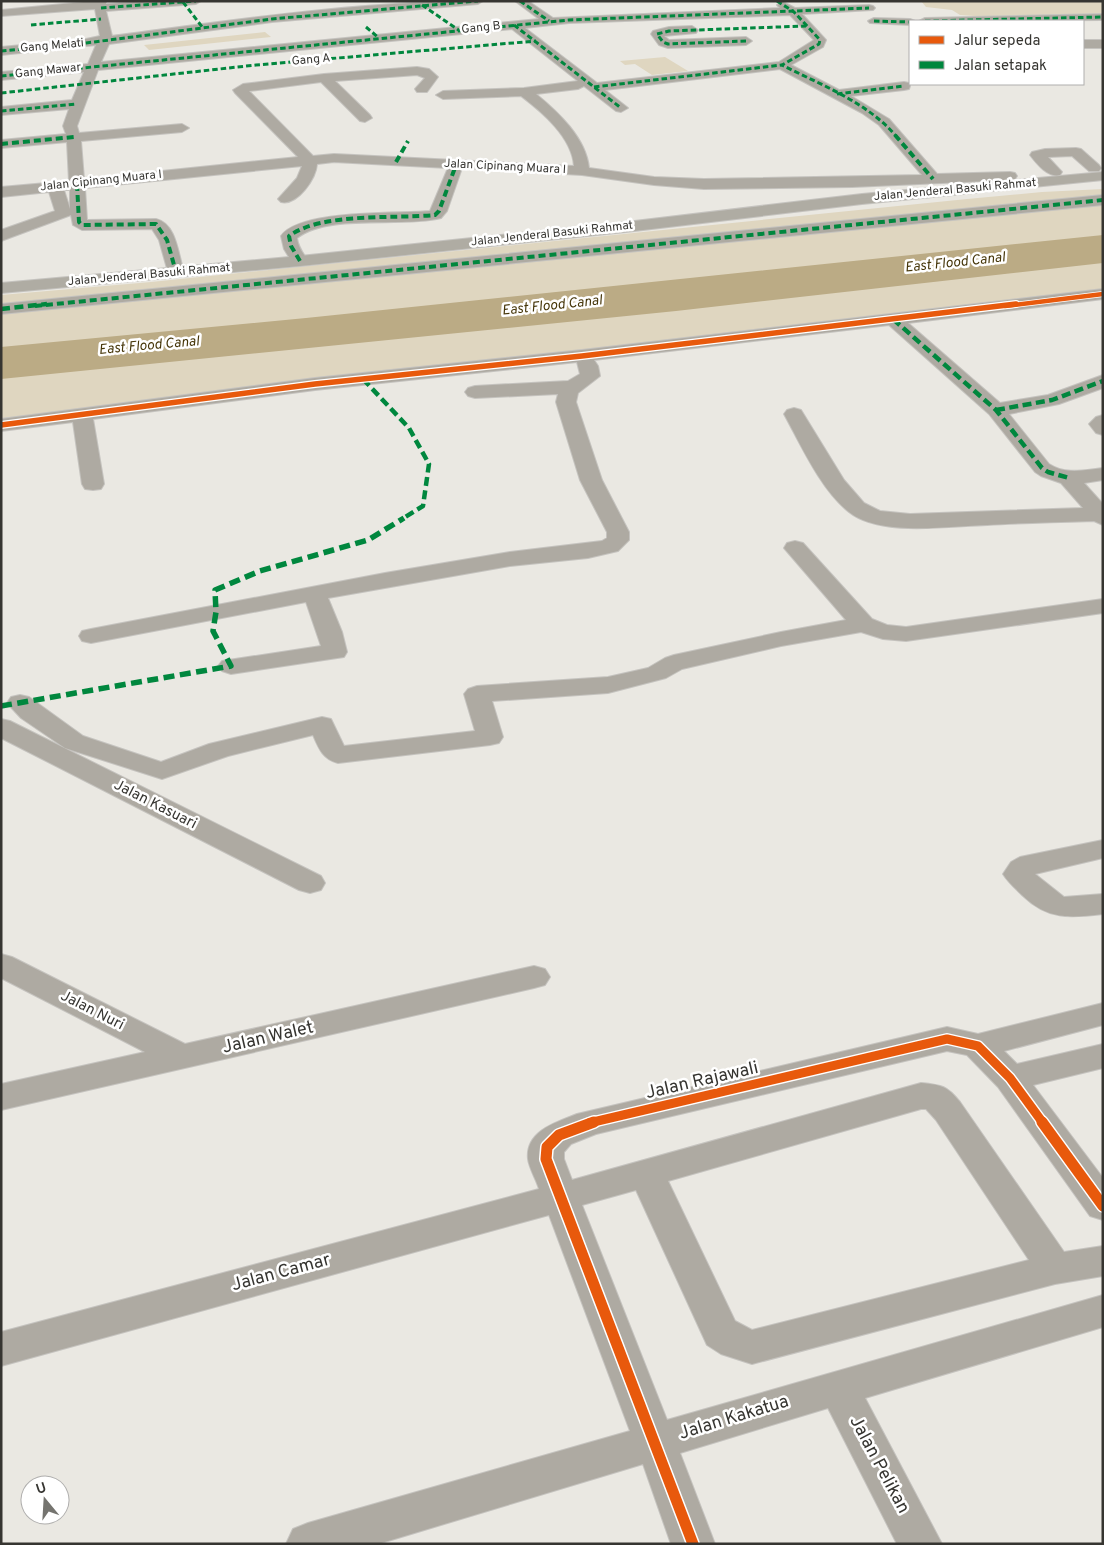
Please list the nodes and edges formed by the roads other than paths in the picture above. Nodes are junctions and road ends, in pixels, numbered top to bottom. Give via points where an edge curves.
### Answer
1 (196, 1) edge
2 (478, 1) edge
3 (520, 1) edge
4 (777, 1) edge
5 (184, 2) edge
6 (864, 5) edge
7 (422, 6) junction
8 (101, 9) edge
9 (794, 12) junction
10 (1, 13) edge
11 (1103, 17) edge
12 (970, 20) edge
13 (549, 22) junction
14 (909, 22) edge
15 (825, 24) dead end
16 (31, 25) dead end
17 (514, 25) junction
18 (806, 26) junction
19 (366, 27) dead end
20 (203, 28) junction
21 (460, 30) junction
22 (379, 38) junction
23 (103, 40) junction
24 (536, 40) junction
25 (746, 41) dead end
26 (1084, 44) edge
27 (1103, 44) edge
28 (1, 50) edge
29 (782, 65) junction
30 (94, 66) junction
31 (1, 76) edge
32 (324, 78) junction
33 (86, 84) junction
34 (578, 85) dead end
35 (904, 86) dead end
36 (594, 87) junction
37 (422, 89) dead end
38 (524, 92) junction
39 (1, 93) edge
40 (837, 94) junction
41 (443, 95) dead end
42 (77, 104) junction
43 (621, 108) dead end
44 (1, 111) edge
45 (365, 118) dead end
46 (182, 128) dead end
47 (74, 137) junction
48 (408, 141) dead end
49 (1, 144) edge
50 (309, 160) junction
51 (396, 162) junction
52 (456, 165) junction
53 (582, 171) junction
54 (1100, 171) edge
55 (1055, 172) junction
56 (933, 179) junction
57 (1016, 180) junction
58 (852, 182) junction
59 (77, 184) junction
60 (55, 186) junction
61 (1103, 188) edge
62 (1, 192) edge
63 (286, 199) dead end
64 (862, 199) junction
65 (1103, 200) edge
66 (1, 236) edge
67 (300, 261) junction
68 (176, 272) junction
69 (1, 288) edge
70 (1103, 294) edge
71 (1, 295) edge
72 (1, 309) edge
73 (893, 319) junction
74 (582, 356) junction
75 (1103, 381) edge
76 (574, 386) junction
77 (475, 392) dead end
78 (996, 410) junction
79 (794, 414) dead end
80 (82, 415) junction
81 (1103, 421) edge
82 (1, 425) edge
83 (1103, 429) edge
84 (1103, 474) edge
85 (1069, 478) junction
86 (93, 484) dead end
87 (1101, 516) edge
88 (795, 548) dead end
89 (314, 593) junction
90 (1103, 606) edge
91 (863, 624) junction
92 (91, 636) dead end
93 (231, 666) dead end
94 (20, 703) dead end
95 (1, 727) edge
96 (1103, 850) edge
97 (310, 883) dead end
98 (1103, 904) edge
99 (1, 964) edge
100 (534, 978) dead end
101 (1103, 1014) edge
102 (978, 1046) junction
103 (1103, 1056) edge
104 (183, 1057) junction
105 (1010, 1078) junction
106 (1, 1097) edge
107 (646, 1172) junction
108 (561, 1197) junction
109 (1103, 1206) edge
110 (1103, 1261) edge
111 (1055, 1269) junction
112 (1103, 1311) edge
113 (1, 1348) edge
114 (838, 1387) junction
115 (656, 1441) junction
116 (308, 1544) edge
117 (693, 1544) edge
118 (920, 1544) edge

1 - 5 street
2 - 7 street, Gang Melati
3 - 13 street
4 - 9 street
5 - 8 street
5 - 20 street
6 - 9 street, Gang B
6 - 14 street via 879,20 869,22
7 - 20 street, Gang Melati
7 - 21 street
8 - 10 street
8 - 16 street
8 - 23 street via 106,36
9 - 13 street, Gang B via 625,16
9 - 18 street
11 - 12 street
13 - 17 street, Gang B
15 - 18 street
17 - 21 street, Gang B
17 - 24 street
18 - 25 street via 657,34 668,44
18 - 29 street via 820,40 819,44
19 - 22 street
20 - 23 street, Gang Melati
21 - 22 street, Gang B
22 - 30 street, Gang B
23 - 28 street, Gang Melati
23 - 30 street
24 - 33 street, Gang A
24 - 36 street
26 - 27 street
29 - 36 street
29 - 40 street
30 - 31 street, Gang Mawar
30 - 33 street
32 - 37 street via 425,72 432,77
32 - 45 street
32 - 50 street via 240,90
33 - 39 street, Gang A
33 - 42 street
34 - 38 street
35 - 40 street
36 - 43 street
38 - 41 street
38 - 53 street via 554,117 583,163
40 - 56 street via 884,122
42 - 44 street
42 - 47 street via 70,126
46 - 47 street
47 - 49 street
47 - 59 street
48 - 51 street
50 - 51 street, Jalan Cipinang Muara I via 342,158
50 - 59 street, Jalan Cipinang Muara I
50 - 63 street via 307,176
51 - 52 street, Jalan Cipinang Muara I
52 - 53 street, Jalan Cipinang Muara I
52 - 67 street via 435,215 298,227 289,236 289,242
53 - 58 street, Jalan Cipinang Muara I via 704,184
54 - 55 main road, Jalan Jenderal Basuki Rahmat
54 - 55 street via 1076,152 1037,155
54 - 57 main road, Jalan Jenderal Basuki Rahmat
55 - 57 main road, Jalan Jenderal Basuki Rahmat
56 - 57 street, Jalan Cipinang Muara I
56 - 58 street, Jalan Cipinang Muara I
57 - 64 main road, Jalan Jenderal Basuki Rahmat
58 - 64 main road
59 - 60 street, Jalan Cipinang Muara I
59 - 68 street via 79,222 82,225 156,224 164,229
60 - 62 street, Jalan Cipinang Muara I
60 - 66 street via 64,213
61 - 71 main road, Jalan Jenderal Basuki Rahmat
64 - 67 main road, Jalan Jenderal Basuki Rahmat
65 - 72 street
67 - 68 main road, Jalan Jenderal Basuki Rahmat
68 - 69 main road, Jalan Jenderal Basuki Rahmat
70 - 73 street
73 - 74 street
73 - 78 street
74 - 76 street via 589,366 590,376
74 - 80 street via 315,384
75 - 78 street via 1052,400
76 - 77 street
76 - 89 street via 566,395 566,402 590,480 618,532 618,540 610,546 573,553 510,559
78 - 85 street via 1042,468
79 - 87 street via 836,486 866,514 910,521
80 - 82 street
80 - 86 street
81 - 83 street via 1099,424
84 - 85 street
85 - 87 street
88 - 91 street
89 - 92 street
89 - 93 street via 335,652
90 - 91 street via 906,634 883,632
91 - 94 street via 674,663 657,674 608,685 477,694 490,737 338,755 322,725 219,750 162,771 74,742
95 - 97 street, Jalan Kasuari
96 - 98 street via 1030,864 1018,874 1049,904 1059,908
99 - 104 street, Jalan Nuri
100 - 104 street, Jalan Walet
101 - 102 street
102 - 105 street
102 - 108 street, Jalan Rajawali via 947,1039 589,1123 559,1135 547,1147 546,1159
103 - 105 street
104 - 106 street, Jalan Walet
105 - 109 street
107 - 108 street, Jalan Camar
107 - 111 street, Jalan Camar via 921,1096 936,1098
107 - 111 street via 722,1333 735,1342 752,1346
108 - 113 street, Jalan Camar
108 - 115 street, Jalan Rajawali
110 - 111 street
112 - 114 street, Jalan Kakatua
114 - 115 street, Jalan Kakatua
114 - 118 street, Jalan Pelikan
115 - 116 street, Jalan Kakatua
115 - 117 street, Jalan Rajawali

